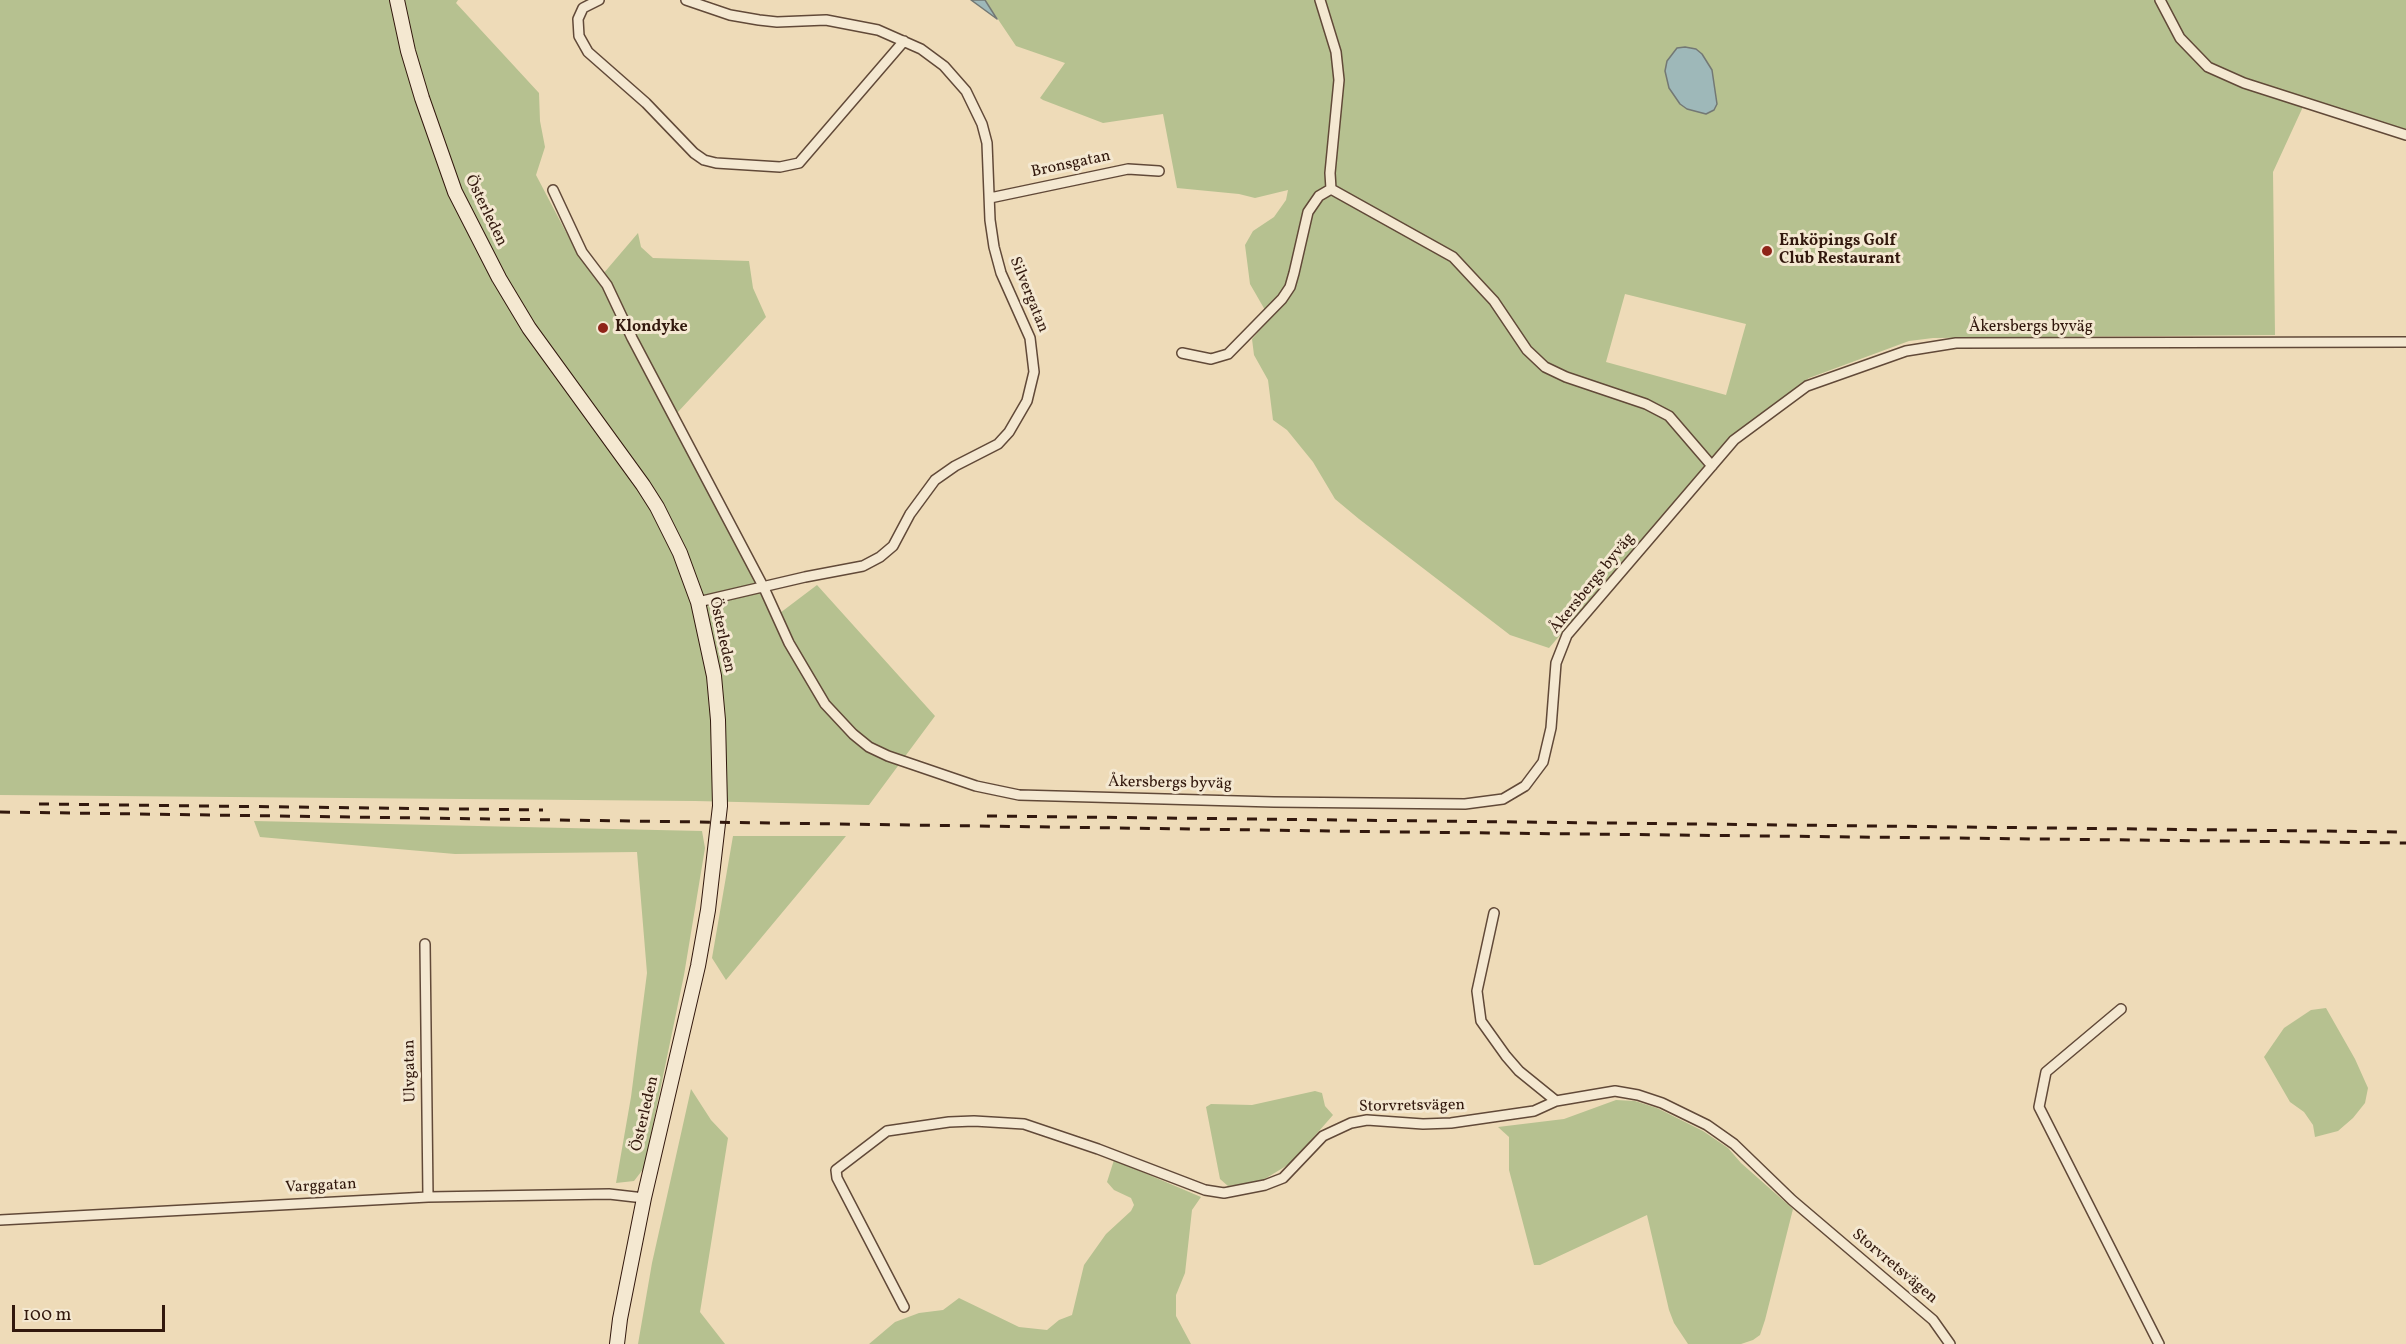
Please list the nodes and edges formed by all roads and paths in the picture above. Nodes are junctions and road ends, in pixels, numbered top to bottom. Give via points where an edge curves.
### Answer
1 (397, 0) edge
2 (599, 0) edge
3 (686, 0) edge
4 (1320, 0) edge
5 (2160, 0) edge
6 (904, 41) junction
7 (2406, 135) edge
8 (1159, 171) dead end
9 (1331, 189) junction
10 (553, 190) dead end
11 (990, 198) junction
12 (2406, 342) edge
13 (1182, 353) dead end
14 (1712, 466) junction
15 (764, 588) junction
16 (698, 602) junction
17 (1494, 913) dead end
18 (425, 944) dead end
19 (2121, 1009) dead end
20 (1556, 1101) junction
21 (428, 1197) junction
22 (644, 1198) junction
23 (0, 1220) edge
24 (904, 1307) dead end
25 (617, 1344) edge
26 (1950, 1344) edge
27 (2159, 1344) edge

1 - 16 street, Österleden via 422,98 455,192 529,328 657,507 681,553
2 - 6 street via 583,8 578,19 579,36 588,52 646,103 694,153 716,163 780,167 799,163
3 - 6 street, Silvergatan via 759,20 850,24
4 - 9 street via 1336,52 1339,80
5 - 7 street via 2180,38 2208,67
6 - 11 street, Silvergatan via 944,66 966,91 987,143
8 - 11 street, Bronsgatan via 1128,169
9 - 13 street via 1319,196 1308,212 1290,287 1282,299 1228,354 1211,359
9 - 14 street via 1453,257 1494,301 1527,350 1545,367 1669,416
10 - 15 street, Åkersbergs byväg via 582,252 607,285
11 - 15 street, Silvergatan via 997,260 1033,354 1032,388 1018,419 998,444 935,480 893,546 880,557 863,566
12 - 14 street, Åkersbergs byväg via 1932,346 1906,351 1807,386 1734,440
14 - 15 street, Åkersbergs byväg via 1568,635 1556,663 1551,728 1543,762 1516,793 1488,802 1043,796 976,786 888,756 853,734 825,704 805,673
15 - 16 street, Silvergatan
16 - 22 street, Österleden via 714,676 718,720 717,846 698,966
17 - 20 street via 1477,991 1481,1021 1519,1071
18 - 21 street, Ulvgatan
19 - 27 street via 2046,1072 2039,1107
20 - 24 street, Storvretsvägen via 1534,1111 1451,1123 1351,1123 1323,1136 1282,1178 1224,1193 1205,1190 1024,1124 958,1122 887,1131 836,1170
20 - 26 street, Storvretsvägen via 1615,1091 1662,1103 1707,1125 1734,1144 1792,1200 1933,1320
21 - 22 street, Varggatan via 609,1194
21 - 23 street, Varggatan
22 - 25 street, Österleden

